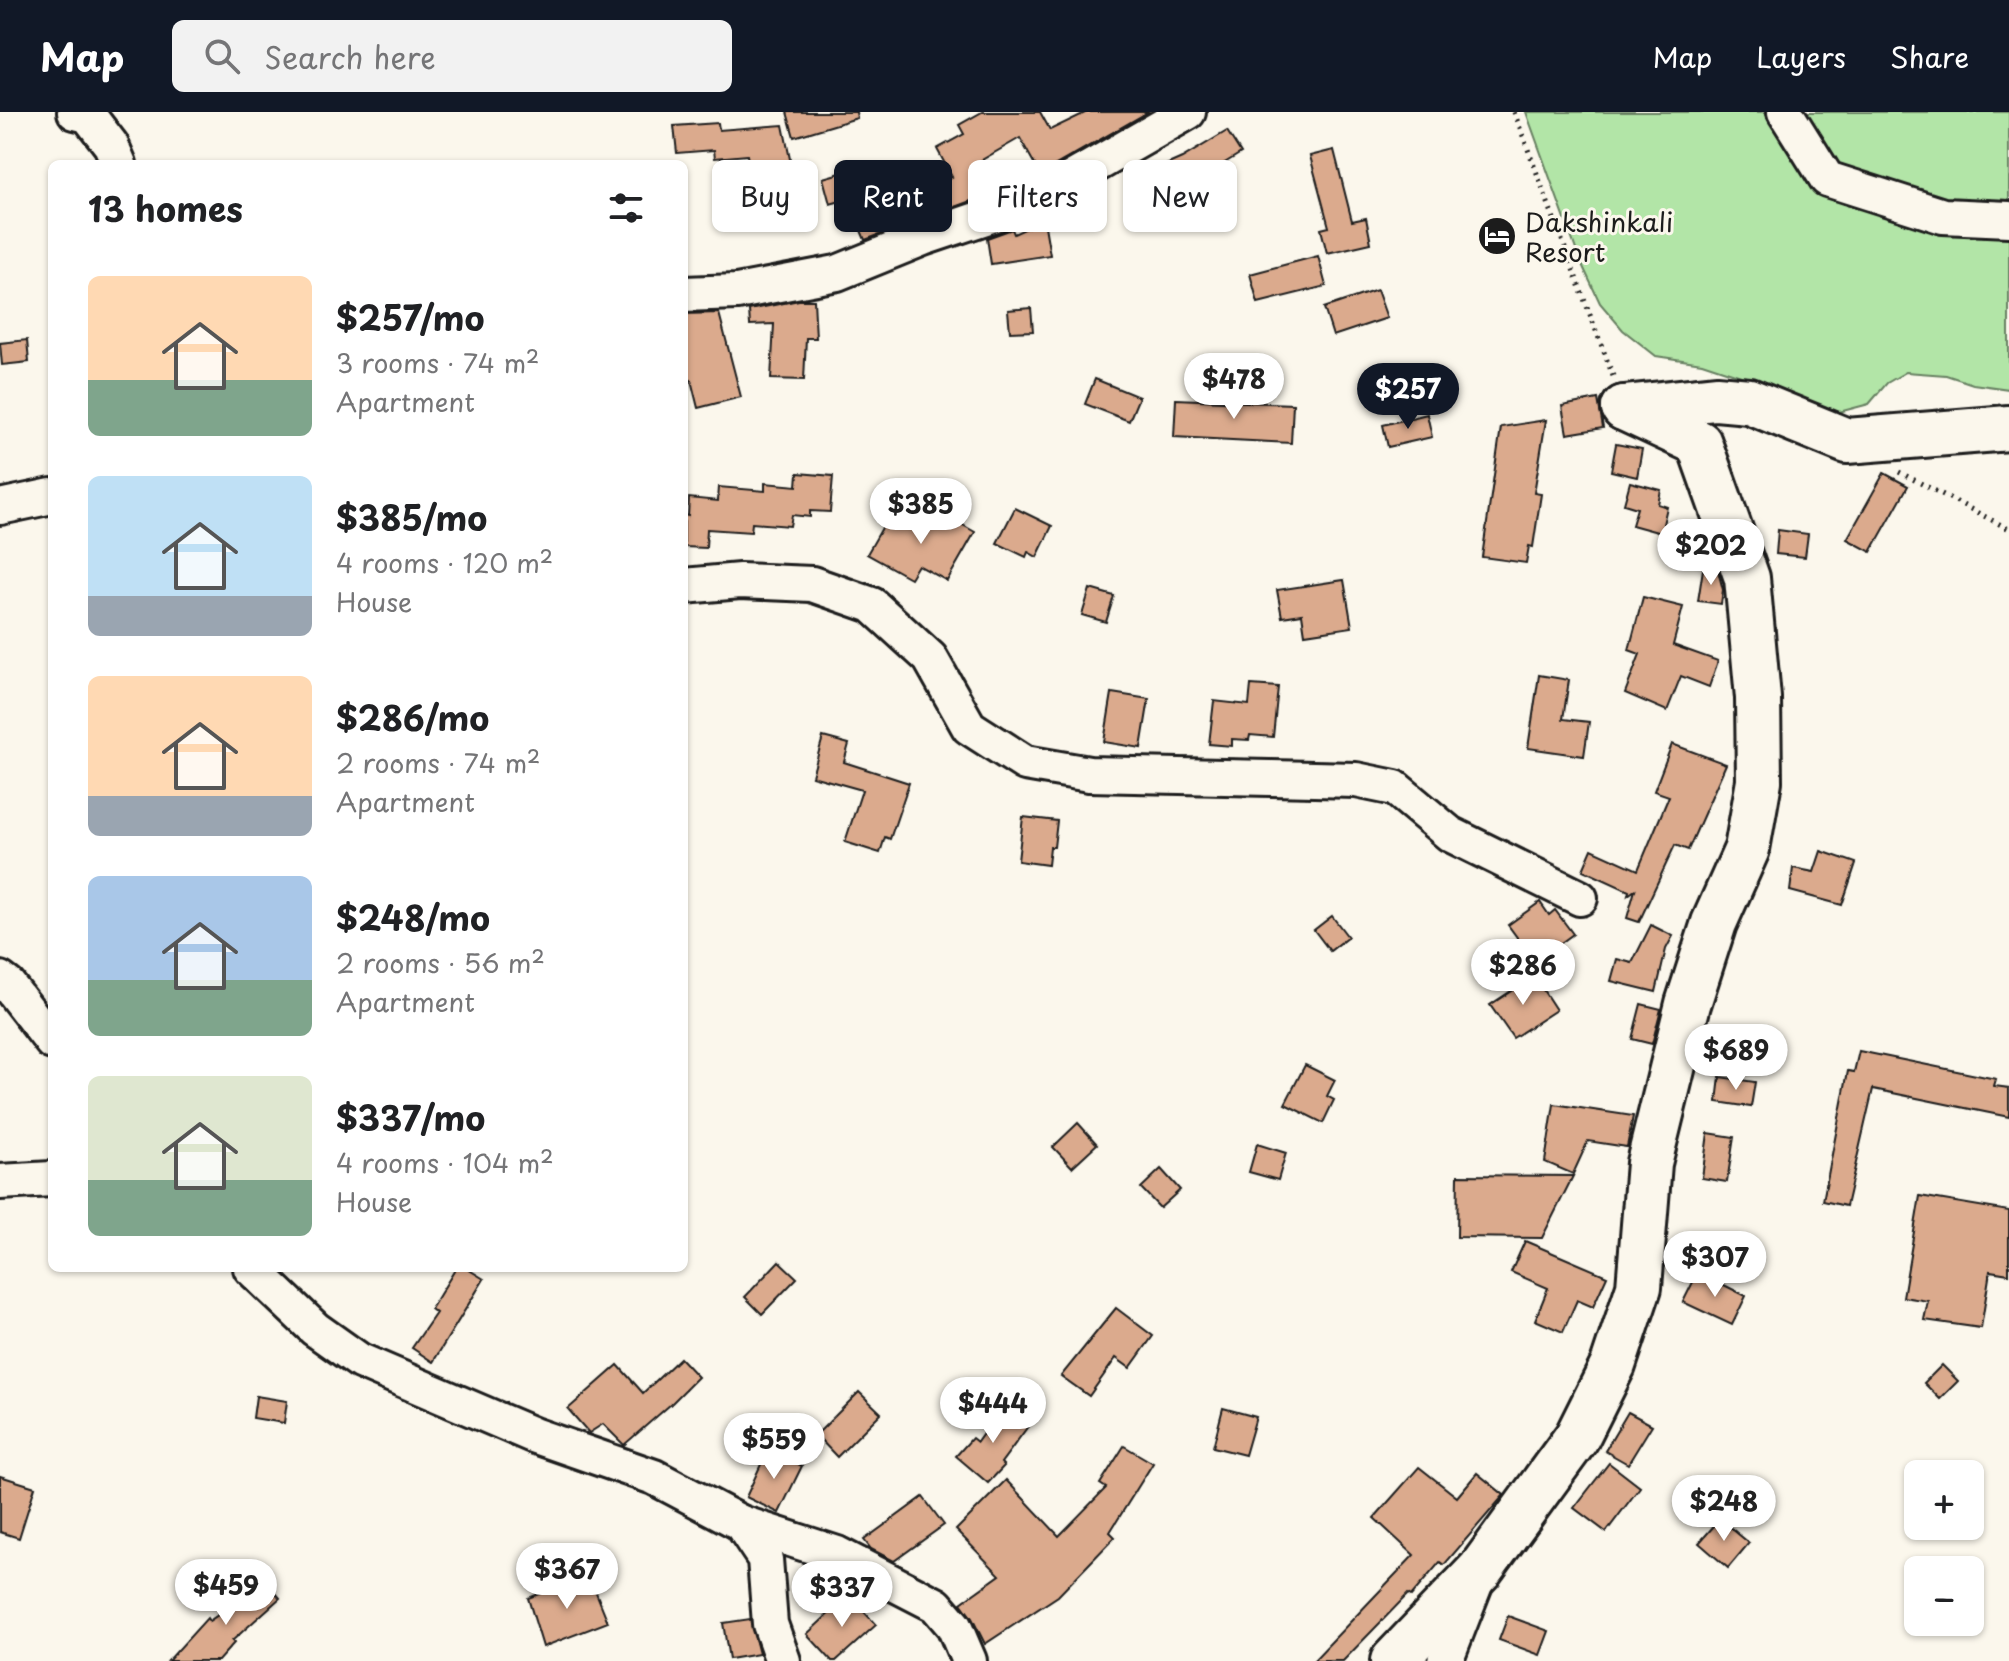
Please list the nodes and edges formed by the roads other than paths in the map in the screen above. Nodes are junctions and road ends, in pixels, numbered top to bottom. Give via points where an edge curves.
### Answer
1 (75, 112) edge
2 (1188, 112) edge
3 (1785, 112) edge
4 (117, 160) edge
5 (2009, 219) edge
6 (688, 294) edge
7 (2009, 428) edge
8 (48, 497) edge
9 (0, 507) edge
10 (688, 586) edge
11 (1580, 898) dead end
12 (0, 979) edge
13 (48, 1037) edge
14 (48, 1179) edge
15 (0, 1182) edge
16 (255, 1272) edge
17 (741, 1523) junction
18 (1480, 1570) junction
19 (783, 1661) edge
20 (969, 1661) edge
21 (1393, 1661) edge
22 (1445, 1661) edge

1 - 4 street via 88,115
2 - 6 street via 1033,201 837,273 737,292
3 - 5 street via 1827,179 1943,216
7 - 18 main road via 1847,441 1749,401 1716,398 1624,408 1699,443 1747,578 1759,781 1747,849 1714,923 1688,1004 1649,1163 1639,1287 1613,1365 1577,1437
8 - 9 street
10 - 11 street via 812,584 872,605 930,658 969,727 1025,763 1089,774 1356,780 1395,788 1450,834
12 - 13 street
14 - 15 street
16 - 17 street via 315,1329 360,1361 533,1435 654,1477
17 - 19 street via 765,1559 770,1624
17 - 20 street via 837,1554 936,1605 954,1626
18 - 21 main road
18 - 22 street

